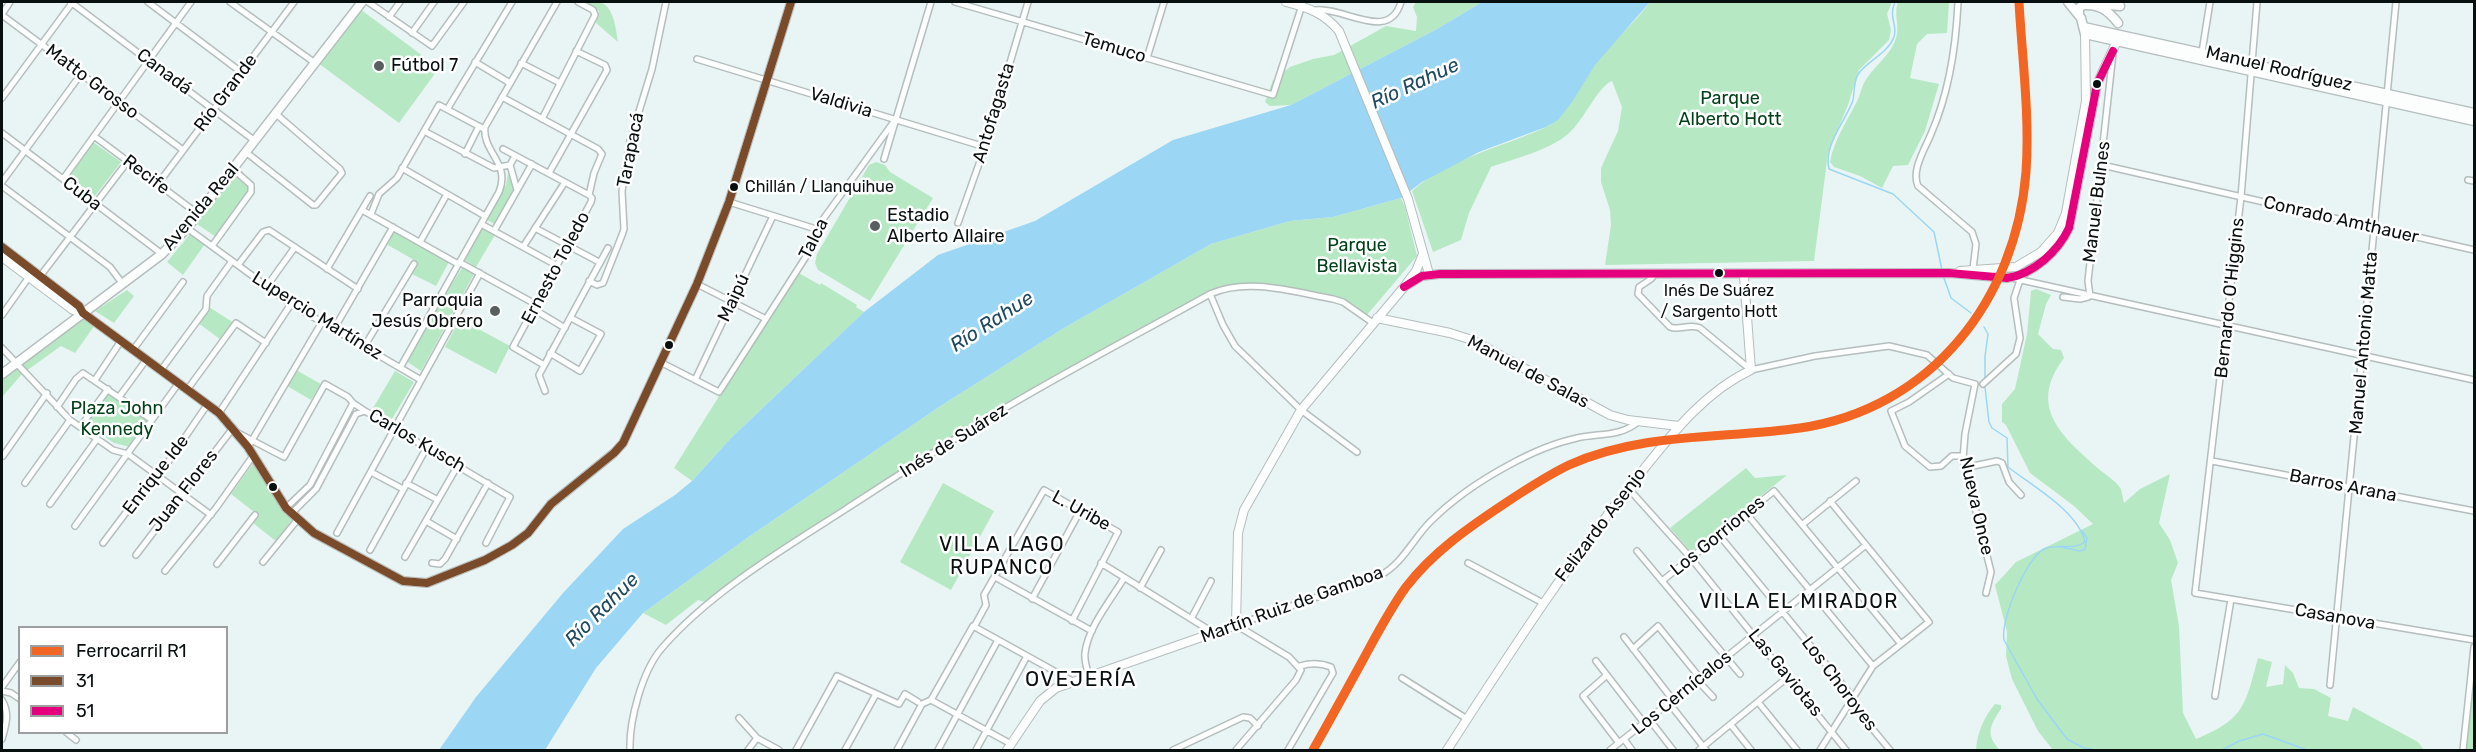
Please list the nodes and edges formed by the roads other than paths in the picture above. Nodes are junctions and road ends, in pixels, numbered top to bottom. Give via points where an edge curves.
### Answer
1 (10, 2) edge
2 (72, 2) edge
3 (148, 2) edge
4 (191, 2) edge
5 (230, 2) edge
6 (294, 2) edge
7 (362, 2) edge
8 (368, 2) edge
9 (400, 2) edge
10 (434, 2) edge
11 (464, 2) edge
12 (512, 2) edge
13 (556, 2) edge
14 (578, 2) edge
15 (666, 2) edge
16 (791, 2) edge
17 (931, 2) edge
18 (955, 2) edge
19 (1029, 2) edge
20 (1164, 2) edge
21 (1286, 2) edge
22 (1401, 2) edge
23 (1958, 2) edge
24 (2068, 2) edge
25 (2084, 2) edge
26 (2210, 2) edge
27 (2257, 2) edge
28 (2396, 2) edge
29 (238, 4) edge
30 (1302, 4) edge
31 (2120, 4) edge
32 (1316, 10) junction
33 (2, 14) edge
34 (2079, 14) junction
35 (389, 16) junction
36 (1023, 21) junction
37 (176, 23) junction
38 (2085, 31) junction
39 (271, 32) junction
40 (2117, 32) junction
41 (412, 33) junction
42 (42, 45) junction
43 (576, 51) junction
44 (2113, 51) junction
45 (2202, 52) junction
46 (1147, 58) junction
47 (697, 59) dead end
48 (149, 61) junction
49 (475, 62) junction
50 (315, 63) junction
51 (521, 63) junction
52 (2251, 66) junction
53 (242, 72) junction
54 (81, 74) junction
55 (768, 81) junction
56 (510, 83) junction
57 (560, 83) junction
58 (2387, 97) junction
59 (2, 98) edge
60 (502, 98) junction
61 (119, 102) junction
62 (448, 108) junction
63 (213, 109) junction
64 (2475, 113) edge
65 (276, 114) junction
66 (542, 119) junction
67 (895, 120) junction
68 (2475, 121) edge
69 (482, 128) junction
70 (424, 131) junction
71 (2, 133) edge
72 (570, 135) junction
73 (94, 136) junction
74 (255, 141) junction
75 (985, 147) junction
76 (503, 148) dead end
77 (183, 150) junction
78 (25, 151) junction
79 (247, 153) junction
80 (465, 154) junction
81 (515, 156) junction
82 (884, 159) dead end
83 (128, 161) junction
84 (532, 164) junction
85 (510, 165) junction
86 (2102, 165) junction
87 (402, 168) junction
88 (502, 168) junction
89 (233, 170) junction
90 (549, 173) junction
91 (63, 180) junction
92 (2076, 180) junction
93 (2, 182) edge
94 (565, 182) junction
95 (158, 184) junction
96 (2, 186) edge
97 (516, 190) junction
98 (447, 194) junction
99 (589, 195) junction
100 (370, 196) dead end
101 (2241, 197) junction
102 (729, 202) junction
103 (95, 204) junction
104 (362, 210) junction
105 (198, 214) junction
106 (371, 214) junction
107 (485, 216) junction
108 (773, 216) junction
109 (958, 223) dead end
110 (481, 224) junction
111 (393, 227) junction
112 (187, 228) junction
113 (535, 228) junction
114 (2374, 228) junction
115 (816, 229) junction
116 (494, 231) junction
117 (70, 237) junction
118 (420, 242) junction
119 (212, 246) junction
120 (567, 246) junction
121 (2, 247) edge
122 (295, 247) junction
123 (524, 247) junction
124 (608, 248) dead end
125 (2475, 250) edge
126 (162, 254) junction
127 (1423, 254) junction
128 (2, 257) edge
129 (232, 261) junction
130 (599, 262) junction
131 (458, 263) junction
132 (414, 264) dead end
133 (238, 265) junction
134 (556, 265) junction
135 (327, 269) junction
136 (1972, 269) junction
137 (480, 273) junction
138 (1949, 273) junction
139 (1429, 274) junction
140 (1655, 274) junction
141 (1745, 275) junction
142 (2007, 278) junction
143 (35, 279) junction
144 (2020, 280) junction
145 (589, 281) junction
146 (183, 282) dead end
147 (122, 283) junction
148 (697, 284) junction
149 (267, 286) junction
150 (1404, 287) junction
151 (358, 289) junction
152 (1210, 294) junction
153 (2090, 296) junction
154 (2063, 297) dead end
155 (732, 301) junction
156 (291, 304) junction
157 (536, 307) junction
158 (83, 313) junction
159 (2, 315) edge
160 (571, 318) junction
161 (766, 319) junction
162 (1375, 321) junction
163 (322, 322) junction
164 (2228, 327) junction
165 (565, 328) junction
166 (334, 329) junction
167 (121, 341) junction
168 (266, 343) junction
169 (364, 347) junction
170 (2, 348) edge
171 (133, 350) junction
172 (550, 354) junction
173 (2362, 355) junction
174 (146, 360) junction
175 (662, 363) junction
176 (16, 364) junction
177 (544, 364) junction
178 (400, 368) junction
179 (161, 370) junction
180 (1751, 370) junction
181 (2, 374) edge
182 (1949, 374) junction
183 (95, 380) junction
184 (421, 380) junction
185 (695, 380) junction
186 (2475, 380) edge
187 (1985, 382) dead end
188 (178, 384) junction
189 (1975, 384) joint
190 (108, 389) junction
191 (187, 390) junction
192 (545, 391) dead end
193 (47, 393) junction
194 (119, 397) junction
195 (353, 403) junction
196 (207, 405) junction
197 (57, 406) junction
198 (349, 410) junction
199 (1301, 410) junction
200 (365, 411) junction
201 (219, 413) junction
202 (356, 414) junction
203 (70, 420) junction
204 (152, 420) junction
205 (1638, 422) junction
206 (1678, 426) junction
207 (80, 427) junction
208 (394, 428) junction
209 (235, 430) junction
210 (97, 439) junction
211 (250, 444) junction
212 (334, 445) junction
213 (427, 447) junction
214 (1356, 452) dead end
215 (128, 454) junction
216 (3, 456) dead end
217 (254, 456) junction
218 (1963, 456) junction
219 (2212, 461) junction
220 (458, 465) junction
221 (1964, 468) junction
222 (371, 472) junction
223 (155, 474) junction
224 (1856, 481) dead end
225 (25, 483) dead end
226 (406, 483) junction
227 (488, 483) junction
228 (2350, 487) junction
229 (1629, 488) junction
230 (402, 489) junction
231 (182, 493) junction
232 (2021, 495) dead end
233 (438, 500) junction
234 (1830, 501) junction
235 (50, 504) dead end
236 (289, 511) junction
237 (1080, 511) junction
238 (2475, 511) edge
239 (1746, 513) junction
240 (255, 514) dead end
241 (211, 515) junction
242 (298, 519) junction
243 (426, 521) junction
244 (1803, 524) junction
245 (75, 526) dead end
246 (337, 533) dead end
247 (1719, 535) junction
248 (457, 539) junction
249 (103, 543) dead end
250 (486, 543) dead end
251 (1866, 545) junction
252 (369, 550) dead end
253 (1161, 550) dead end
254 (1636, 551) dead end
255 (136, 555) dead end
256 (405, 557) dead end
257 (1690, 557) junction
258 (264, 562) dead end
259 (432, 563) dead end
260 (1101, 563) junction
261 (1468, 563) dead end
262 (217, 564) dead end
263 (1838, 567) junction
264 (165, 570) dead end
265 (994, 577) junction
266 (1124, 578) junction
267 (1211, 581) dead end
268 (1662, 581) junction
269 (1140, 588) junction
270 (1810, 590) junction
271 (1986, 593) dead end
272 (2195, 593) joint
273 (1032, 599) junction
274 (2231, 599) junction
275 (1543, 603) junction
276 (1782, 612) junction
277 (2338, 617) junction
278 (1191, 619) junction
279 (1072, 621) junction
280 (974, 626) junction
281 (1236, 626) junction
282 (1092, 631) junction
283 (1214, 633) junction
284 (1754, 635) junction
285 (1624, 637) dead end
286 (998, 640) junction
287 (2475, 640) edge
288 (1901, 644) junction
289 (2475, 648) edge
290 (1633, 649) junction
291 (1027, 656) junction
292 (1726, 657) junction
293 (1596, 662) dead end
294 (18, 665) edge
295 (1300, 666) junction
296 (1874, 666) junction
297 (1740, 674) dead end
298 (1607, 675) junction
299 (1089, 676) junction
300 (1788, 677) junction
301 (1402, 678) dead end
302 (1699, 679) junction
303 (1074, 681) junction
304 (2330, 685) dead end
305 (2, 689) edge
306 (876, 694) junction
307 (1852, 696) junction
308 (2215, 696) dead end
309 (1713, 697) dead end
310 (18, 698) edge
311 (2, 700) edge
312 (931, 700) junction
313 (1671, 701) junction
314 (918, 702) dead end
315 (1758, 702) junction
316 (958, 715) junction
317 (739, 718) dead end
318 (1467, 719) junction
319 (1647, 721) junction
320 (1731, 724) junction
321 (1258, 726) junction
322 (987, 730) junction
323 (1831, 731) junction
324 (68, 734) edge
325 (757, 738) junction
326 (2, 739) edge
327 (76, 740) dead end
328 (1622, 741) junction
329 (1009, 747) edge
330 (1703, 749) edge
331 (630, 750) edge
332 (748, 750) edge
333 (779, 750) edge
334 (796, 750) edge
335 (845, 750) edge
336 (897, 750) edge
337 (938, 750) edge
338 (976, 750) edge
339 (1173, 750) edge
340 (1237, 750) edge
341 (1288, 750) edge
342 (1447, 750) edge
343 (1610, 750) edge
344 (1632, 750) edge
345 (1673, 750) edge
346 (1751, 750) edge
347 (1797, 750) edge
348 (1820, 750) edge
349 (1846, 750) edge
350 (1890, 750) edge
351 (2463, 750) edge

1 - 33 street
2 - 42 street
2 - 48 street, Canadá
3 - 37 street
4 - 37 street
5 - 29 street
6 - 39 street, Río Grande
7 - 50 main road, Avenida Real
8 - 35 street
9 - 35 street
10 - 41 street
11 - 41 street via 432,46
12 - 49 street
13 - 51 street
14 - 43 street via 595,12
15 - 145 street, Tarapacá via 652,69 630,141 622,190 624,229 603,284
16 - 55 street
17 - 67 street, Talca
18 - 36 street, Temuco
19 - 36 street, Antofagasta
20 - 46 street
21 - 30 street
22 - 32 street via 1391,19 1380,23
23 - 136 street via 1942,106 1915,180 1972,232 1976,244
24 - 34 main road
25 - 31 main road
26 - 45 street
27 - 52 street, Bernardo O'Higgins
28 - 58 street, Manuel Antonio Matta
29 - 39 street
30 - 32 street
30 - 46 street, Temuco via 1273,95
31 - 40 main road, Manuel Bulnes
32 - 127 street via 1330,20 1347,47 1408,199
33 - 42 street, Matto Grosso
34 - 38 main road
34 - 40 main road via 2083,5 2097,6 2110,13
35 - 41 street
36 - 46 street, Temuco
36 - 75 street, Antofagasta
37 - 48 street
37 - 53 street
38 - 40 main road, Manuel Rodríguez
38 - 92 street via 2086,101
39 - 50 street
39 - 53 street, Río Grande
40 - 44 street, Manuel Bulnes
40 - 45 main road, Manuel Rodríguez
40 - 52 main road, Manuel Rodríguez
42 - 54 street, Matto Grosso
42 - 59 street
43 - 57 street
43 - 72 street via 607,68
44 - 86 street, Manuel Bulnes
44 - 92 street via 2097,84
45 - 52 main road, Manuel Rodríguez
47 - 55 street, Valdivia
48 - 61 street
48 - 63 street, Canadá
49 - 56 street
49 - 62 street
50 - 65 main road, Avenida Real
51 - 56 street
51 - 57 street
52 - 58 main road, Manuel Rodríguez
52 - 101 street, Bernardo O'Higgins
53 - 63 street, Río Grande
54 - 61 street, Matto Grosso
54 - 78 street
55 - 67 street, Valdivia
55 - 102 street
56 - 60 street
57 - 66 street
58 - 64 main road, Manuel Rodríguez
58 - 68 main road, Manuel Rodríguez
58 - 114 street, Manuel Antonio Matta
60 - 66 street
60 - 69 street
61 - 73 street
61 - 77 street, Matto Grosso
62 - 69 street
62 - 70 street via 438,106
63 - 74 street, Canadá
63 - 77 street, Río Grande
65 - 74 main road, Avenida Real
65 - 79 street via 342,174 312,205
66 - 72 street
67 - 75 street, Valdivia
67 - 82 street, Talca
67 - 115 street, Talca
69 - 80 street
69 - 88 street
70 - 80 street
70 - 87 street
71 - 78 street, Cuba
72 - 90 street
72 - 99 street, Ernesto Toledo via 602,154
73 - 83 street, Recife
73 - 91 street
74 - 79 main road, Avenida Real
75 - 109 street, Antofagasta
76 - 81 street
77 - 95 street, Río Grande
78 - 91 street, Cuba
78 - 93 street
79 - 89 main road, Avenida Real
80 - 88 street
81 - 84 street
81 - 85 street
83 - 95 street, Recife
83 - 103 street
84 - 90 street
84 - 97 street
85 - 88 street
85 - 97 street
86 - 101 street, Conrado Amthauer
86 - 153 street, Manuel Bulnes via 2088,281
87 - 98 street
87 - 106 street via 379,194
88 - 107 street via 501,187
89 - 105 main road, Avenida Real
89 - 119 street via 251,185 251,192
90 - 94 street
91 - 103 street, Cuba
92 - 136 street via 2061,227 2041,252 2011,269
92 - 142 street via 2072,221 2060,244 2021,274
94 - 99 street
94 - 113 street
95 - 105 street, Recife
96 - 117 street
97 - 116 street
98 - 107 street
98 - 118 street
99 - 120 street, Ernesto Toledo via 591,202
100 - 104 street
101 - 114 street, Conrado Amthauer
101 - 164 street, Bernardo O'Higgins
102 - 108 street
102 - 148 street
103 - 117 street
103 - 126 street, Cuba
104 - 106 street
104 - 135 street
105 - 112 main road, Avenida Real
106 - 111 street
107 - 110 street
108 - 115 street
108 - 155 street, Maipú
110 - 116 street
110 - 131 street
111 - 118 street
111 - 151 street
112 - 119 street, Lupercio Martínez
112 - 126 main road, Avenida Real
113 - 120 street
113 - 123 street
114 - 125 street, Conrado Amthauer
114 - 173 street, Manuel Antonio Matta
115 - 161 street, Talca via 816,241
116 - 123 street
117 - 143 street
117 - 147 street via 110,267
118 - 131 street
119 - 129 street, Lupercio Martínez
120 - 130 street
120 - 134 street, Ernesto Toledo
121 - 143 street
122 - 133 street via 266,230
122 - 135 street
122 - 149 street
123 - 134 street
124 - 130 street
126 - 147 main road, Avenida Real
127 - 139 street
127 - 150 street
128 - 143 street
129 - 133 street, Lupercio Martínez
129 - 179 street via 207,296 206,309
130 - 145 street
131 - 137 street
131 - 178 street
132 - 169 street
133 - 149 street, Lupercio Martínez
134 - 157 street, Ernesto Toledo
135 - 151 street
136 - 138 street
137 - 157 street
137 - 184 street
138 - 141 street
138 - 142 street
139 - 140 street
139 - 150 street
140 - 141 street
140 - 180 street via 1639,287 1638,294 1670,327 1700,328
141 - 180 street
142 - 144 street
143 - 158 street via 79,306
143 - 159 street
144 - 153 street
144 - 187 street via 2014,298 2020,338 2016,354
145 - 160 street
146 - 171 street
147 - 158 main road, Avenida Real
148 - 155 street
148 - 175 street
149 - 156 street, Lupercio Martínez
150 - 162 street
151 - 166 street
152 - 162 street, Inés de Suárez via 1224,287 1269,288 1334,299
152 - 199 street via 1235,346
152 - 331 street, Inés de Suárez via 982,422 773,557 707,605 660,649 651,665 640,691
153 - 154 street
153 - 164 street
155 - 161 street
155 - 185 street, Maipú
156 - 163 street, Lupercio Martínez
156 - 168 street
157 - 165 street
157 - 177 street, Ernesto Toledo via 513,347
158 - 167 street
158 - 176 main road, Avenida Real
160 - 165 street
160 - 172 street via 601,334 580,371
161 - 185 street, Talca via 719,392
162 - 199 street
162 - 205 street, Manuel de Salas via 1465,337 1605,413
163 - 166 street, Lupercio Martínez
163 - 211 street
164 - 173 street
164 - 219 street, Bernardo O'Higgins
165 - 172 street
166 - 169 street, Lupercio Martínez
167 - 171 street
167 - 183 street
168 - 191 street via 236,323
168 - 201 street
169 - 178 street, Lupercio Martínez
170 - 176 street
171 - 174 street
172 - 177 street
173 - 186 street
173 - 228 street, Manuel Antonio Matta
174 - 179 street
174 - 194 street
175 - 185 street
175 - 242 street via 623,443 551,504 528,533 485,560 427,583 414,584 365,563
176 - 181 main road, Avenida Real
176 - 193 street
177 - 192 street via 538,375
178 - 184 street, Lupercio Martínez
179 - 188 street
180 - 182 street, Felizardo Asenjo via 1883,346 1927,355
180 - 206 street, Felizardo Asenjo via 1725,386
182 - 189 street, Felizardo Asenjo
182 - 218 street via 1891,411 1905,446 1930,467 1941,466 1952,456
183 - 190 street
183 - 197 street via 80,375
184 - 208 street
188 - 191 street
188 - 204 street
189 - 218 street, Nueva Once
190 - 194 street
190 - 207 street
191 - 196 street
193 - 197 street
193 - 216 street
194 - 204 street
195 - 198 street
195 - 200 street, Carlos Kusch
195 - 211 street, Carlos Kusch via 325,384 284,457
196 - 201 street
196 - 223 street, Enrique Ide via 162,471
197 - 203 street
198 - 202 street
198 - 212 street
199 - 214 street
199 - 281 street via 1241,517
200 - 202 street
200 - 208 street, Carlos Kusch
201 - 209 street
202 - 212 street
203 - 207 street
203 - 225 street
204 - 215 street
205 - 206 street, Manuel de Salas
205 - 281 street, Martín Ruiz de Gamboa via 1622,432 1570,439 1522,458 1444,509 1394,567 1381,575
206 - 229 street, Felizardo Asenjo
207 - 210 street
208 - 213 street, Carlos Kusch
208 - 222 street
209 - 211 street
209 - 231 street, Juan Flores
210 - 215 street
210 - 235 street
211 - 217 street
212 - 236 street via 307,494
213 - 220 street, Carlos Kusch
213 - 226 street
215 - 223 street
215 - 245 street
217 - 236 street
217 - 241 street
218 - 221 street, Nueva Once
219 - 228 street, Barros Arana
219 - 272 street, Bernardo O'Higgins
220 - 227 street, Carlos Kusch
220 - 233 street
221 - 232 street via 2002,463 2009,482
221 - 271 street, Nueva Once via 1991,572
222 - 230 street
222 - 246 street
223 - 231 street
223 - 249 street, Enrique Ide
224 - 234 street
226 - 230 street
226 - 233 street
227 - 248 street
227 - 250 street, Carlos Kusch via 510,496
228 - 238 street, Barros Arana
228 - 277 street, Manuel Antonio Matta
229 - 257 street, Las Gaviotas
229 - 275 street, Felizardo Asenjo
230 - 252 street
231 - 241 street
231 - 255 street, Juan Flores
233 - 243 street
234 - 244 street
234 - 251 street
236 - 242 street
237 - 260 street, L. Uribe via 1118,531
237 - 265 street, L. Uribe via 1044,490
237 - 273 street
239 - 244 street, Los Gorriones via 1774,491
239 - 247 street, Los Gorriones
239 - 270 street
240 - 262 street
241 - 264 street
242 - 258 street
243 - 248 street
243 - 256 street
244 - 263 street
247 - 257 street, Los Gorriones
247 - 276 street, Los Choroyes
248 - 259 street via 443,562
251 - 263 street, Los Cernícalos
251 - 288 street via 1929,622
253 - 269 street
254 - 268 street
257 - 268 street, Los Gorriones
257 - 284 street, Las Gaviotas
260 - 266 street
260 - 279 street
261 - 275 street
263 - 270 street, Los Cernícalos
263 - 288 street
265 - 273 street
265 - 280 street via 984,594 986,605
266 - 269 street
266 - 282 street
267 - 278 street
268 - 292 street
269 - 278 street
270 - 276 street, Los Cernícalos
270 - 296 street
272 - 274 street, Casanova
273 - 279 street
274 - 277 street, Casanova
274 - 308 street
275 - 318 street, Felizardo Asenjo
276 - 284 street, Los Cernícalos
276 - 307 street, Los Choroyes
277 - 287 street, Casanova
277 - 304 street, Manuel Antonio Matta
278 - 283 street
279 - 282 street
280 - 286 street
280 - 312 street
281 - 283 street, Martín Ruiz de Gamboa
281 - 295 street
282 - 299 street via 1084,656
283 - 299 street, Martín Ruiz de Gamboa
284 - 292 street, Los Cernícalos
284 - 300 street, Las Gaviotas
285 - 290 street
286 - 291 street
286 - 316 street
288 - 296 street
289 - 351 street
290 - 302 street via 1658,626
290 - 313 street
291 - 303 street
291 - 322 street
292 - 297 street
292 - 302 street, Los Cernícalos
293 - 298 street
294 - 305 street
295 - 321 street via 1298,677
295 - 341 street via 1325,665 1333,673
296 - 307 street
298 - 319 street
298 - 328 street via 1583,696
299 - 303 street, Martín Ruiz de Gamboa
300 - 315 street
300 - 323 street, Las Gaviotas
301 - 318 street
302 - 309 street
302 - 313 street, Los Cernícalos
303 - 329 street, Martín Ruiz de Gamboa via 1046,695
305 - 310 street
306 - 314 street via 899,704 905,694
306 - 334 street via 837,676
306 - 335 street
307 - 323 street
307 - 350 street, Los Choroyes via 1855,708
311 - 326 street via 7,723
312 - 316 street
312 - 336 street via 922,704
313 - 319 street, Los Cernícalos
313 - 330 street
315 - 320 street
315 - 347 street
316 - 322 street
316 - 337 street
317 - 325 street
318 - 342 street, Felizardo Asenjo
319 - 328 street, Los Cernícalos
319 - 345 street
320 - 330 street
320 - 346 street
321 - 339 street via 1250,718 1240,718
321 - 340 street
322 - 329 street
322 - 338 street
323 - 348 street
323 - 349 street, Las Gaviotas
324 - 327 street
325 - 332 street
325 - 333 street
328 - 343 street, Los Cernícalos
328 - 344 street

